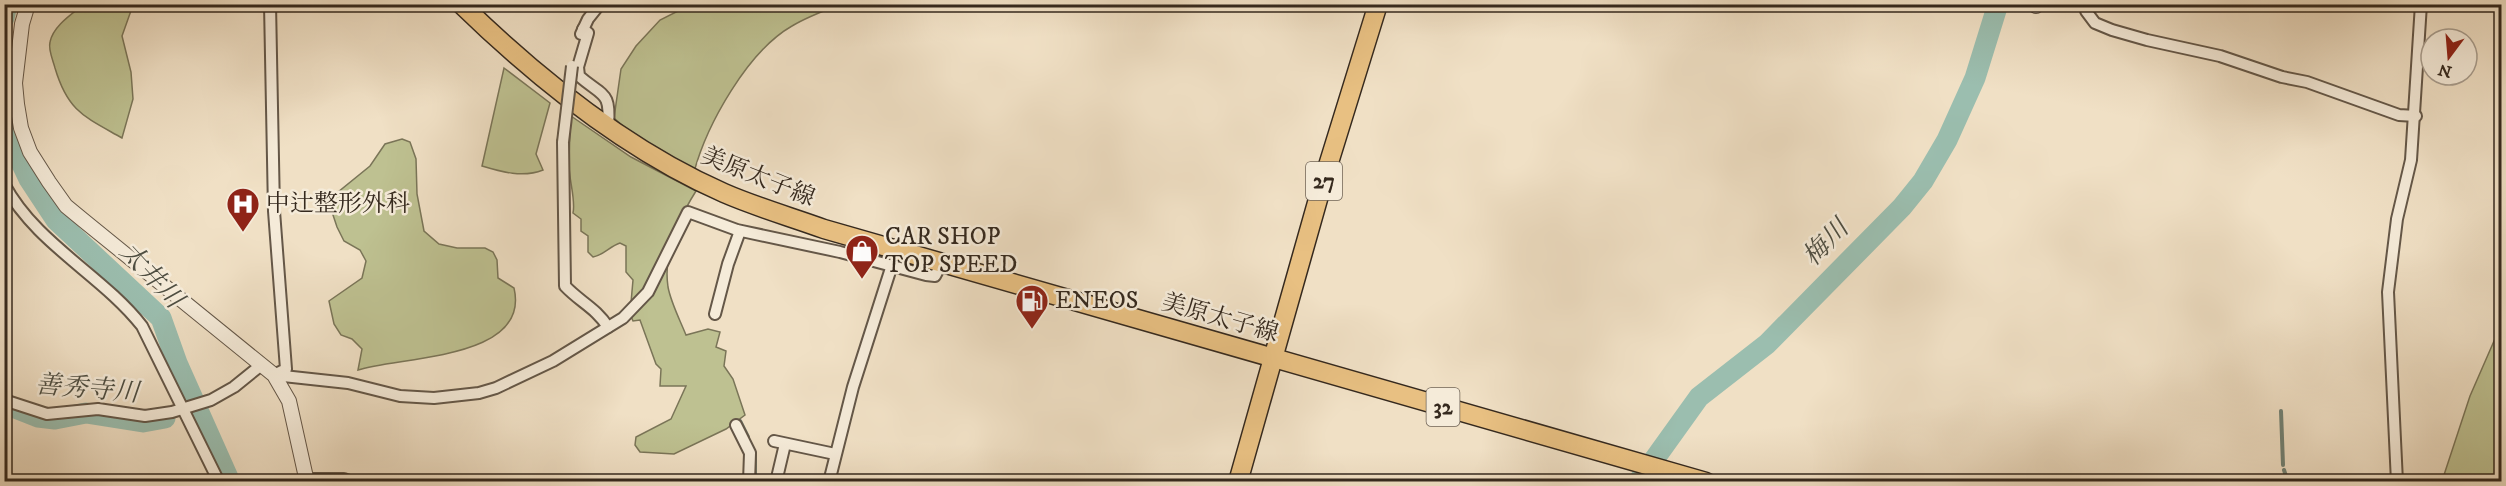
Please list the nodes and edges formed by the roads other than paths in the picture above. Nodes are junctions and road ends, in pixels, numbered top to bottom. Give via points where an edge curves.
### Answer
1 (28, 4) edge
2 (270, 4) edge
3 (461, 4) edge
4 (600, 4) edge
5 (1378, 4) edge
6 (2086, 4) edge
7 (2421, 4) edge
8 (583, 29) junction
9 (10, 82) edge
10 (2416, 116) junction
11 (608, 126) junction
12 (4, 184) edge
13 (740, 231) junction
14 (942, 263) junction
15 (892, 265) junction
16 (715, 314) dead end
17 (608, 327) junction
18 (1273, 358) junction
19 (260, 366) junction
20 (274, 375) junction
21 (4, 400) edge
22 (184, 407) junction
23 (736, 424) dead end
24 (835, 454) junction
25 (4, 479) edge
26 (307, 480) edge
27 (10, 482) edge
28 (219, 482) edge
29 (352, 482) edge
30 (749, 482) edge
31 (776, 482) edge
32 (829, 482) edge
33 (1238, 482) edge
34 (1706, 482) edge
35 (2397, 482) edge

1 - 9 street
2 - 20 street via 274,211 286,369
3 - 11 main road, 美原太子線 / 32 via 557,91
4 - 8 street
5 - 18 main road, 27
6 - 10 street via 2095,23 2112,30 2220,56 2399,115
7 - 10 street
8 - 11 street via 588,33 579,76 607,97
8 - 17 street, bridge via 572,66 563,142 565,286 599,313
9 - 19 street via 30,152 66,206
10 - 35 street via 2388,292
11 - 14 main road, 美原太子線 / 32 via 665,163 725,193 824,229
12 - 22 street via 46,236 132,313
13 - 15 street
13 - 16 street
13 - 17 street via 688,212 648,292 623,318
14 - 15 street via 935,276
14 - 18 main road, 美原太子線 / 32
15 - 24 street
17 - 20 street via 554,361 479,393 434,398 400,396 348,383
18 - 33 main road, 27
18 - 34 main road, 美原太子線 / 32
19 - 20 street
19 - 22 street via 211,400
20 - 26 street via 289,401
21 - 22 street via 47,414 99,409 145,416
22 - 28 street
23 - 30 street via 750,453
24 - 31 street via 779,442
24 - 32 street
25 - 27 street
26 - 29 street via 344,478

